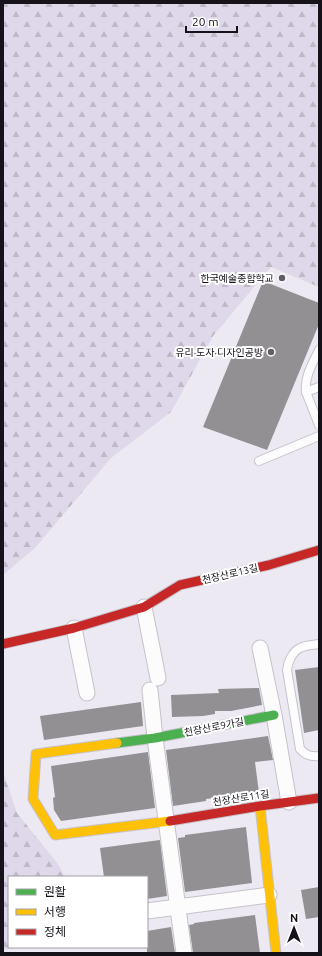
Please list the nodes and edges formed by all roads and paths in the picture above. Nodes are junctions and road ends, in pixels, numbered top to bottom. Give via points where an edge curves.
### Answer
1 (319, 350) edge
2 (319, 387) edge
3 (306, 392) junction
4 (319, 425) edge
5 (319, 436) edge
6 (259, 461) dead end
7 (319, 550) edge
8 (144, 607) junction
9 (74, 628) junction
10 (3, 644) edge
11 (319, 644) edge
12 (260, 648) dead end
13 (87, 693) dead end
14 (274, 715) junction
15 (155, 738) junction
16 (319, 756) edge
17 (319, 798) edge
18 (289, 802) junction
19 (260, 806) junction
20 (166, 822) junction
21 (269, 895) junction
22 (178, 907) junction
23 (148, 911) edge
24 (184, 953) edge
25 (276, 953) edge

1 - 3 lane via 306,379
2 - 3 lane
3 - 4 lane
5 - 6 lane
7 - 8 street, 천장산로13길 via 269,565 180,585
8 - 9 street, 천장산로13길
8 - 15 street via 154,684
9 - 10 street, 천장산로13길
9 - 13 street
11 - 16 lane via 299,648 288,664 288,670 300,749 307,756
12 - 14 street
14 - 15 street, 천장산로9가길
14 - 18 street
15 - 20 street
15 - 20 street, 천장산로9가길 via 36,754 34,799 55,835
17 - 18 street, 천장산로11길
18 - 19 street, 천장산로11길
19 - 20 street, 천장산로11길
19 - 21 street
20 - 22 street
21 - 22 street
21 - 25 street
22 - 23 street
22 - 24 street

